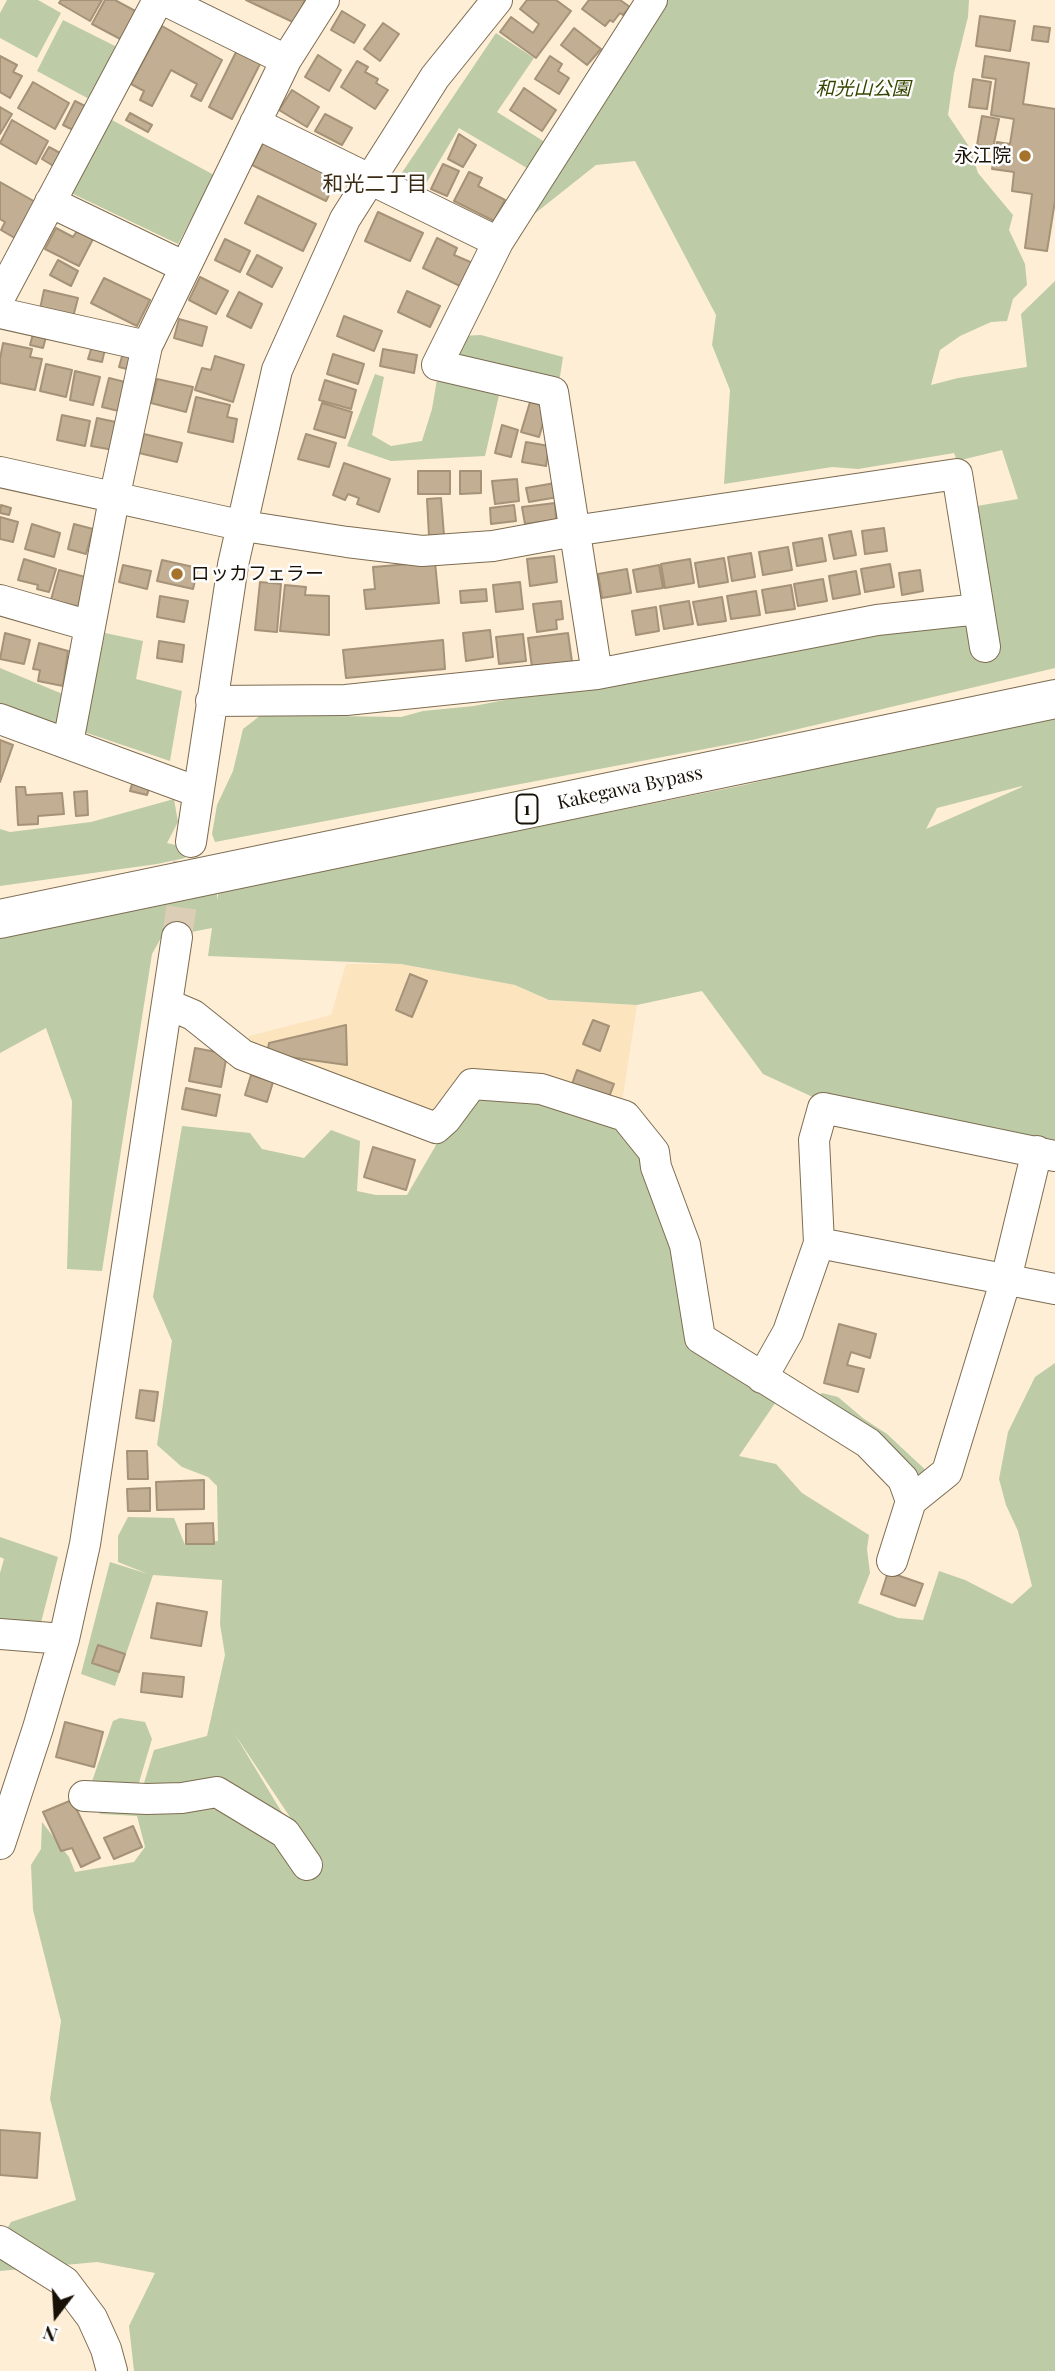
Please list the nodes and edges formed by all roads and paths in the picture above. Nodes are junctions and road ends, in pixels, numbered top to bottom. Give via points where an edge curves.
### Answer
1 (158, 0) edge
2 (164, 0) edge
3 (324, 0) edge
4 (497, 0) edge
5 (652, 0) edge
6 (286, 60) junction
7 (256, 123) junction
8 (369, 179) junction
9 (50, 202) junction
10 (498, 242) junction
11 (185, 267) junction
12 (0, 297) edge
13 (0, 313) edge
14 (147, 346) junction
15 (0, 472) edge
16 (114, 499) junction
17 (244, 526) junction
18 (573, 531) junction
19 (0, 600) edge
20 (979, 609) junction
21 (90, 626) junction
22 (985, 648) dead end
23 (597, 674) junction
24 (1055, 699) edge
25 (211, 701) junction
26 (0, 719) edge
27 (68, 743) junction
28 (198, 792) junction
29 (191, 842) tunnel mouth
30 (0, 919) edge
31 (177, 937) tunnel mouth
32 (167, 1004) junction
33 (1046, 1154) edge
34 (819, 1243) junction
35 (1006, 1279) junction
36 (1055, 1289) edge
37 (762, 1378) junction
38 (911, 1501) junction
39 (892, 1561) dead end
40 (0, 1634) edge
41 (64, 1639) junction
42 (84, 1796) dead end
43 (0, 1844) edge
44 (307, 1866) dead end
45 (0, 2242) edge
46 (111, 2371) edge

1 - 9 street
2 - 6 street
3 - 6 street
4 - 8 street via 435,77
5 - 10 street
6 - 7 street
7 - 8 street
7 - 11 street
8 - 10 street
8 - 17 street via 345,219 278,370
9 - 11 street
9 - 12 street
10 - 18 street via 437,366 553,392
11 - 14 street
13 - 14 street
14 - 16 street
15 - 16 street
16 - 17 street
16 - 21 street
17 - 18 street via 422,551 493,546
17 - 25 street via 233,565
18 - 20 street via 957,474
18 - 23 street
19 - 21 street
20 - 22 street
20 - 23 street via 877,620
21 - 27 street
23 - 25 street via 346,700
24 - 30 highway, Kakegawa Bypass / 1
25 - 28 street
26 - 27 street
27 - 28 street
28 - 29 street
31 - 32 street
32 - 37 street via 193,1015 243,1055 436,1128 472,1084 541,1089 625,1116 653,1152 685,1245 700,1338
32 - 41 street via 85,1544
33 - 34 street via 823,1108 814,1140
33 - 35 street
34 - 35 street
34 - 37 street via 789,1332
35 - 36 street
35 - 38 street via 947,1472
37 - 38 street via 868,1443 903,1479
38 - 39 street
40 - 41 street
41 - 43 street
42 - 44 street via 182,1798 217,1792 285,1833
45 - 46 street via 65,2282 92,2318

